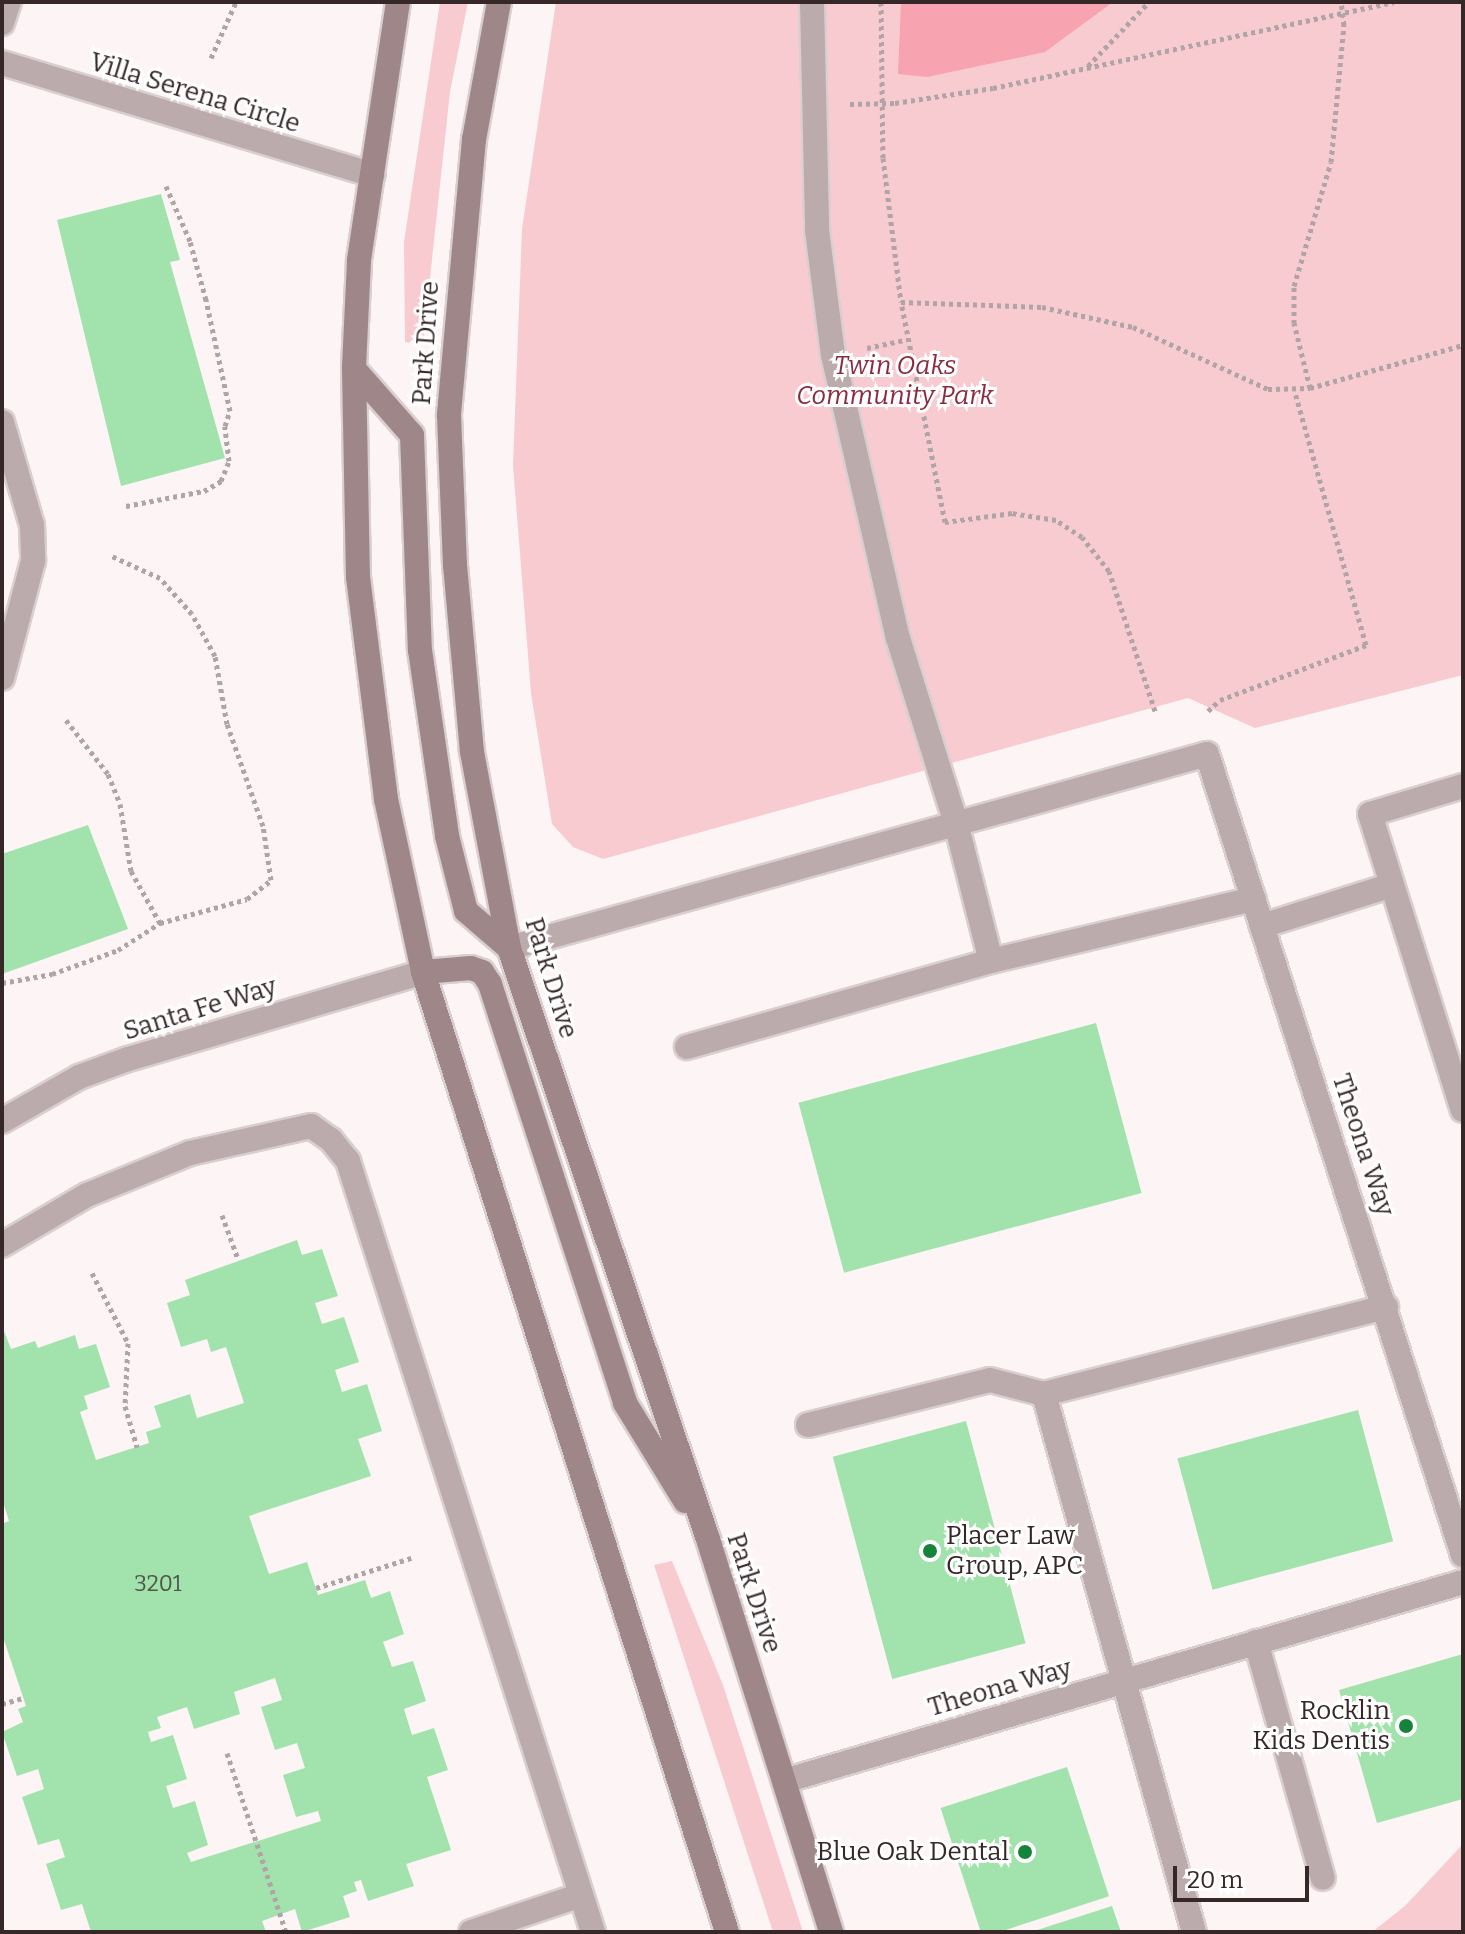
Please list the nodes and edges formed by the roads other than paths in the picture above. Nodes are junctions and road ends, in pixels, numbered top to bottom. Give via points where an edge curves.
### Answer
1 (9, 2) edge
2 (398, 2) edge
3 (499, 2) edge
4 (812, 2) edge
5 (2, 23) edge
6 (2, 63) edge
7 (372, 175) junction
8 (354, 369) junction
9 (2, 422) edge
10 (2, 678) edge
11 (1463, 786) edge
12 (956, 823) junction
13 (1392, 885) junction
14 (1254, 899) junction
15 (1262, 926) junction
16 (509, 948) junction
17 (991, 961) junction
18 (423, 972) junction
19 (687, 1047) dead end
20 (1463, 1110) edge
21 (2, 1121) edge
22 (2, 1245) edge
23 (1386, 1307) junction
24 (1044, 1394) junction
25 (808, 1425) dead end
26 (708, 1539) junction
27 (1463, 1555) edge
28 (1463, 1582) edge
29 (1256, 1642) junction
30 (1122, 1681) junction
31 (784, 1781) junction
32 (1323, 1878) dead end
33 (581, 1895) junction
34 (471, 1932) edge
35 (593, 1932) edge
36 (727, 1932) edge
37 (831, 1932) edge
38 (1194, 1932) edge

1 - 5 street
2 - 7 main road
3 - 16 main road, Park Drive via 474,139 449,416 455,565 472,752
4 - 12 street via 817,230 833,355 898,638
6 - 7 street, Villa Serena Circle
7 - 8 main road via 359,261
8 - 16 main road via 412,435 420,650 447,836 466,911
8 - 18 main road via 353,466 369,692
9 - 10 street via 32,525 33,561
11 - 13 street via 1370,814
12 - 14 street, Theona Way via 1207,754
12 - 16 street
12 - 17 street
13 - 15 street
13 - 20 street
14 - 15 street, Theona Way
14 - 17 street
15 - 23 street, Theona Way
16 - 26 main road, Park Drive
17 - 19 street
18 - 21 street, Santa Fe Way via 128,1059 79,1077
18 - 26 main road via 471,968 482,972 490,984 625,1403
18 - 36 main road
22 - 33 street via 87,1195 190,1153 311,1126 331,1140 348,1161
23 - 24 street
23 - 27 street, Theona Way
24 - 25 street via 990,1380
24 - 30 street
26 - 31 main road, Park Drive
28 - 29 street, Theona Way
29 - 30 street, Theona Way
29 - 32 street
30 - 31 street, Theona Way
30 - 38 street
31 - 37 main road, Park Drive
33 - 34 street
33 - 35 street

